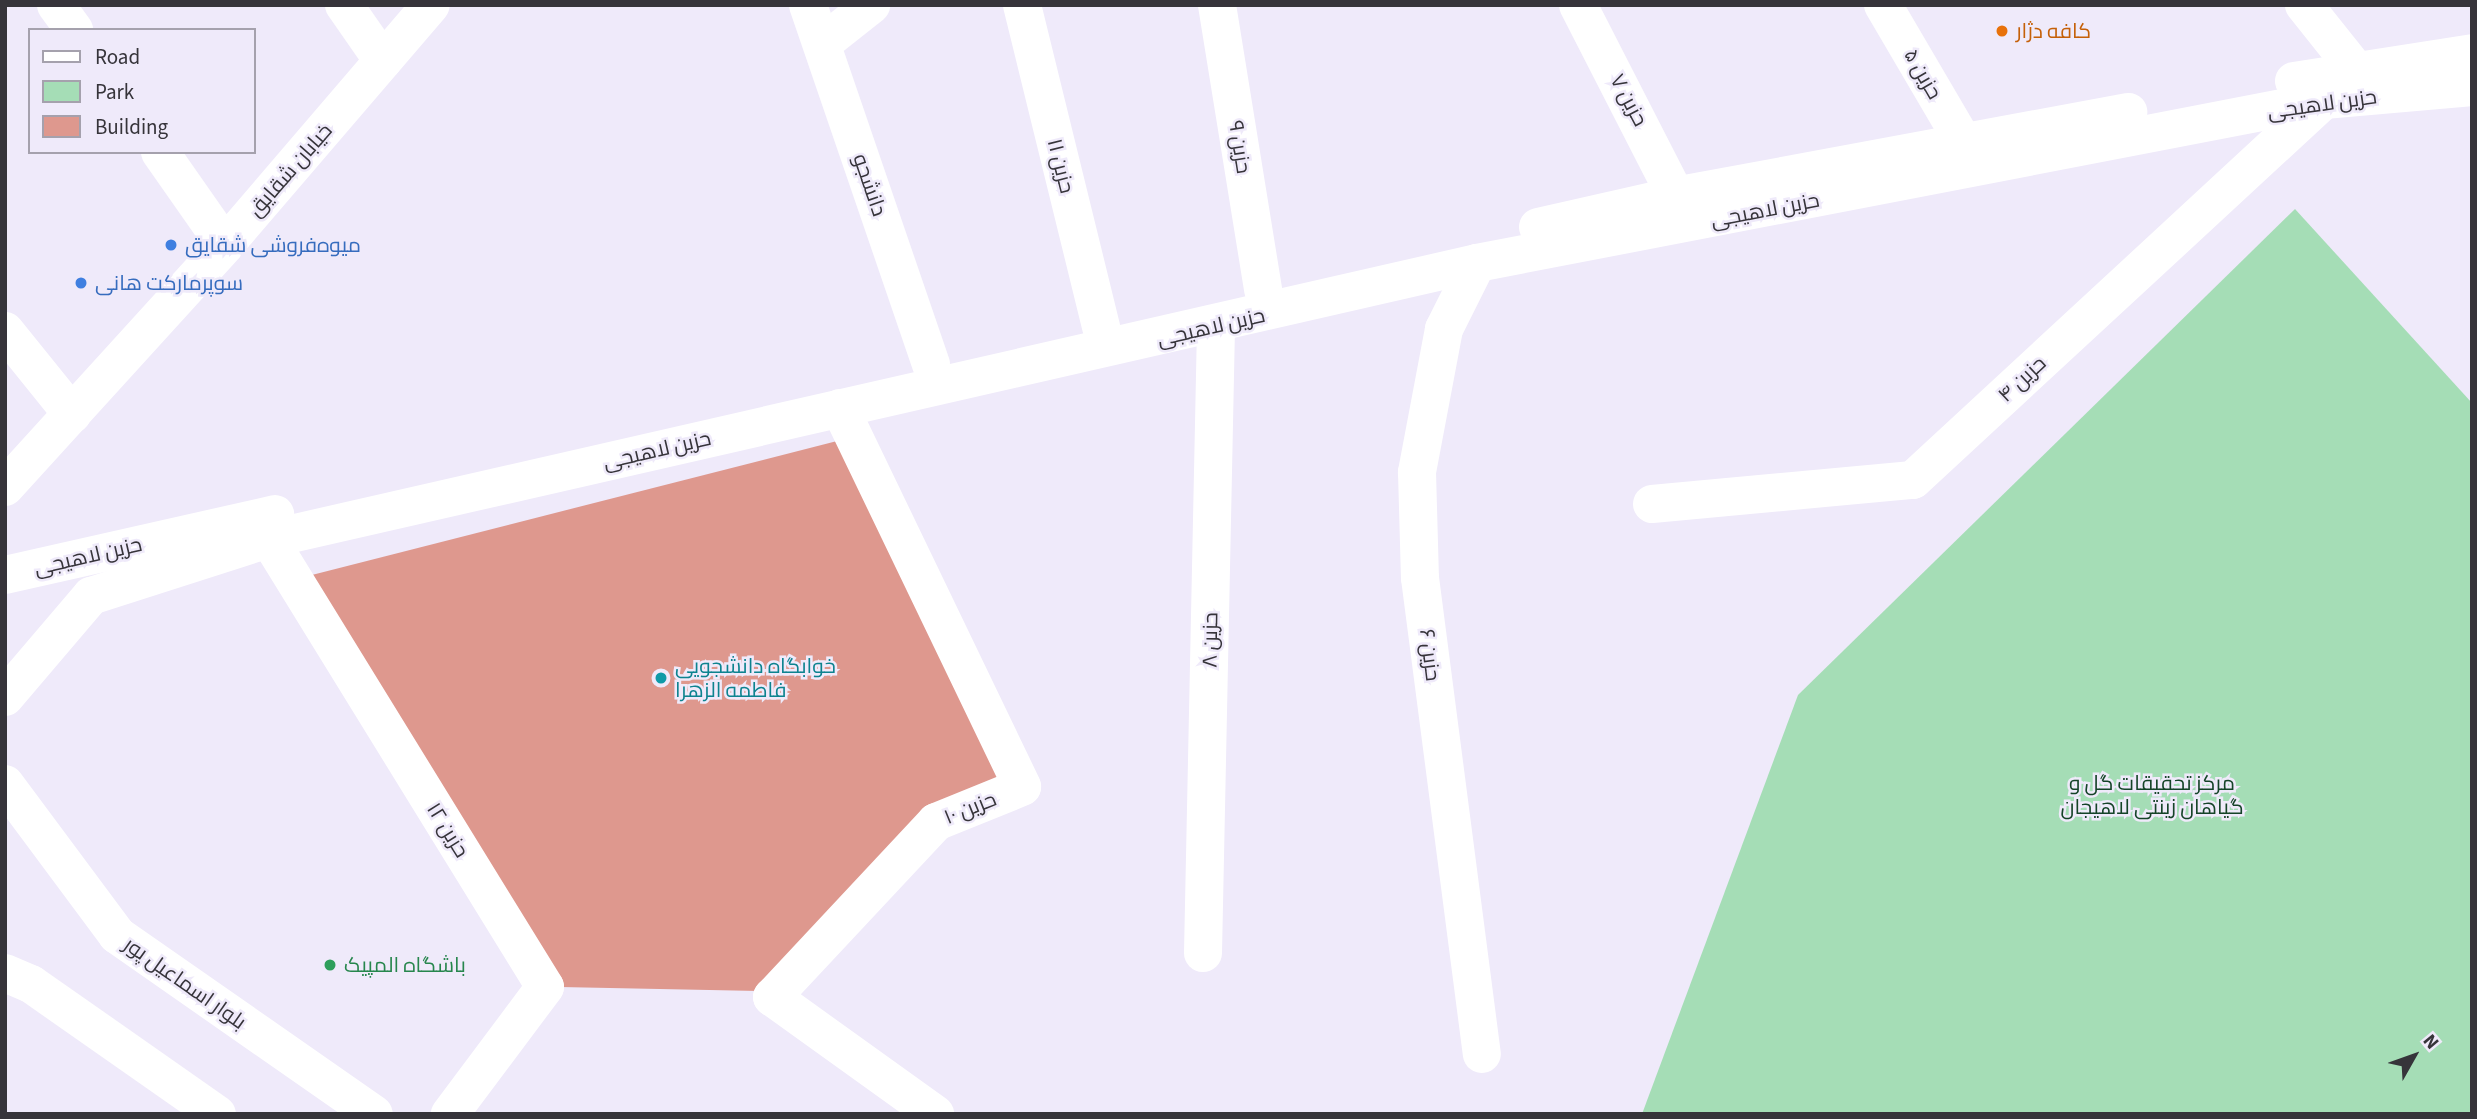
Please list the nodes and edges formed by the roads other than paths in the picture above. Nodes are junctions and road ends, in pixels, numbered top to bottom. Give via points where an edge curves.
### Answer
1 (57, 5) edge
2 (344, 5) edge
3 (431, 5) edge
4 (808, 5) edge
5 (871, 5) edge
6 (1022, 5) edge
7 (1217, 5) edge
8 (1578, 5) edge
9 (1883, 5) edge
10 (2304, 5) edge
11 (73, 28) edge
12 (821, 44) junction
13 (2472, 53) edge
14 (383, 61) junction
15 (2355, 69) junction
16 (2472, 87) edge
17 (2324, 100) junction
18 (1964, 142) junction
19 (161, 154) edge
20 (1685, 210) junction
21 (225, 245) junction
22 (1476, 263) junction
23 (1263, 290) junction
24 (1101, 327) junction
25 (1216, 327) junction
26 (5, 331) edge
27 (931, 365) junction
28 (840, 408) junction
29 (72, 414) junction
30 (5, 487) edge
31 (1652, 504) dead end
32 (269, 539) junction
33 (5, 575) edge
34 (5, 697) edge
35 (5, 784) edge
36 (1203, 953) dead end
37 (5, 973) edge
38 (1482, 1054) dead end
39 (217, 1114) edge
40 (374, 1114) edge
41 (450, 1114) edge
42 (935, 1114) edge

1 - 11 street
2 - 14 street
3 - 14 street, خیابان شقایق
4 - 12 street, دانشجو
5 - 12 street
6 - 24 street, حزین ۱۱
7 - 23 street, حزین ۹
8 - 20 street, حزین ۷
9 - 18 street, حزین ۵
10 - 15 street
12 - 27 street, دانشجو
13 - 15 street, حزین لاهیجی
14 - 21 street, خیابان شقایق
15 - 18 street, حزین لاهیجی
16 - 17 street, حزین لاهیجی
17 - 20 street, حزین لاهیجی
17 - 31 street, حزین ۴ via 1913,480
18 - 20 street, حزین لاهیجی
19 - 21 street
20 - 22 street, حزین لاهیجی
20 - 23 street, حزین لاهیجی
21 - 29 street, خیابان شقایق
22 - 25 street, حزین لاهیجی
22 - 38 street, حزین ۶ via 1444,328 1417,472 1420,578
23 - 24 street, حزین لاهیجی
24 - 27 street, حزین لاهیجی
25 - 28 street, حزین لاهیجی
25 - 36 street, حزین ۸
26 - 29 street
27 - 33 street, حزین لاهیجی
28 - 32 street, حزین لاهیجی
28 - 42 street, حزین ۱۰ via 1022,787 936,822 772,997
29 - 30 street, خیابان شقایق
32 - 34 street, حزین لاهیجی via 91,596
32 - 41 street, حزین ۱۲ via 545,987
35 - 40 street, بلوار اسماعیل پور via 117,935
37 - 39 street via 31,984

